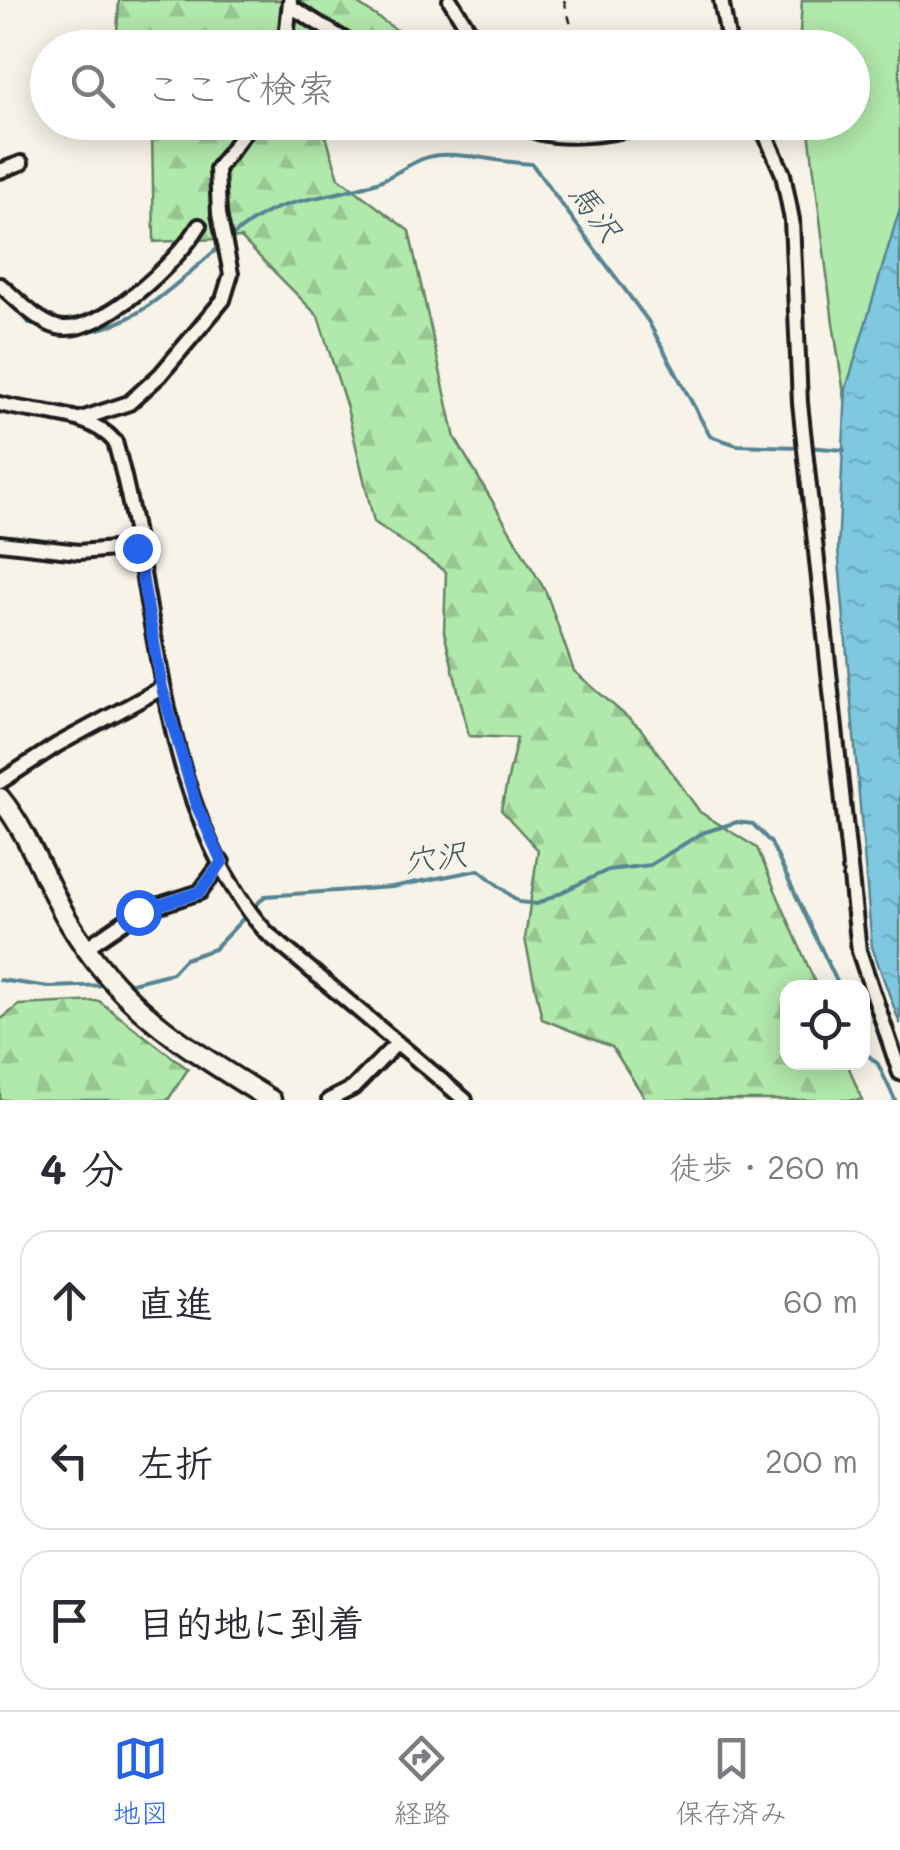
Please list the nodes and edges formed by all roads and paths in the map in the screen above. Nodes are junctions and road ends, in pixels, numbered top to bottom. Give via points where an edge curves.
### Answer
1 (450, 0) edge
2 (564, 0) edge
3 (721, 0) edge
4 (290, 3) edge
5 (287, 30) edge
6 (331, 30) edge
7 (469, 30) edge
8 (572, 30) edge
9 (727, 30) edge
10 (239, 140) edge
11 (768, 140) edge
12 (21, 163) dead end
13 (0, 170) edge
14 (198, 226) dead end
15 (0, 285) edge
16 (0, 404) edge
17 (80, 419) junction
18 (0, 543) edge
19 (137, 548) junction
20 (162, 688) junction
21 (0, 782) edge
22 (0, 798) edge
23 (222, 862) junction
24 (92, 955) junction
25 (395, 1045) junction
26 (900, 1073) edge
27 (271, 1100) edge
28 (328, 1100) edge
29 (465, 1100) edge

1 - 7 street
2 - 8 path
3 - 9 street
4 - 5 street
4 - 6 street
10 - 17 street via 217,169 231,274 222,300 128,403
11 - 26 street via 792,220 800,404 859,951
12 - 13 street
14 - 15 street via 186,248 139,289 79,328 55,326
16 - 17 street
17 - 19 street via 115,442
18 - 19 street via 79,552
19 - 20 street
20 - 21 street
20 - 23 street via 196,804
22 - 24 main road
23 - 24 street via 200,892 138,912
23 - 25 street via 240,904 267,934
24 - 27 main road via 163,1032
25 - 28 street via 353,1088
25 - 29 street

